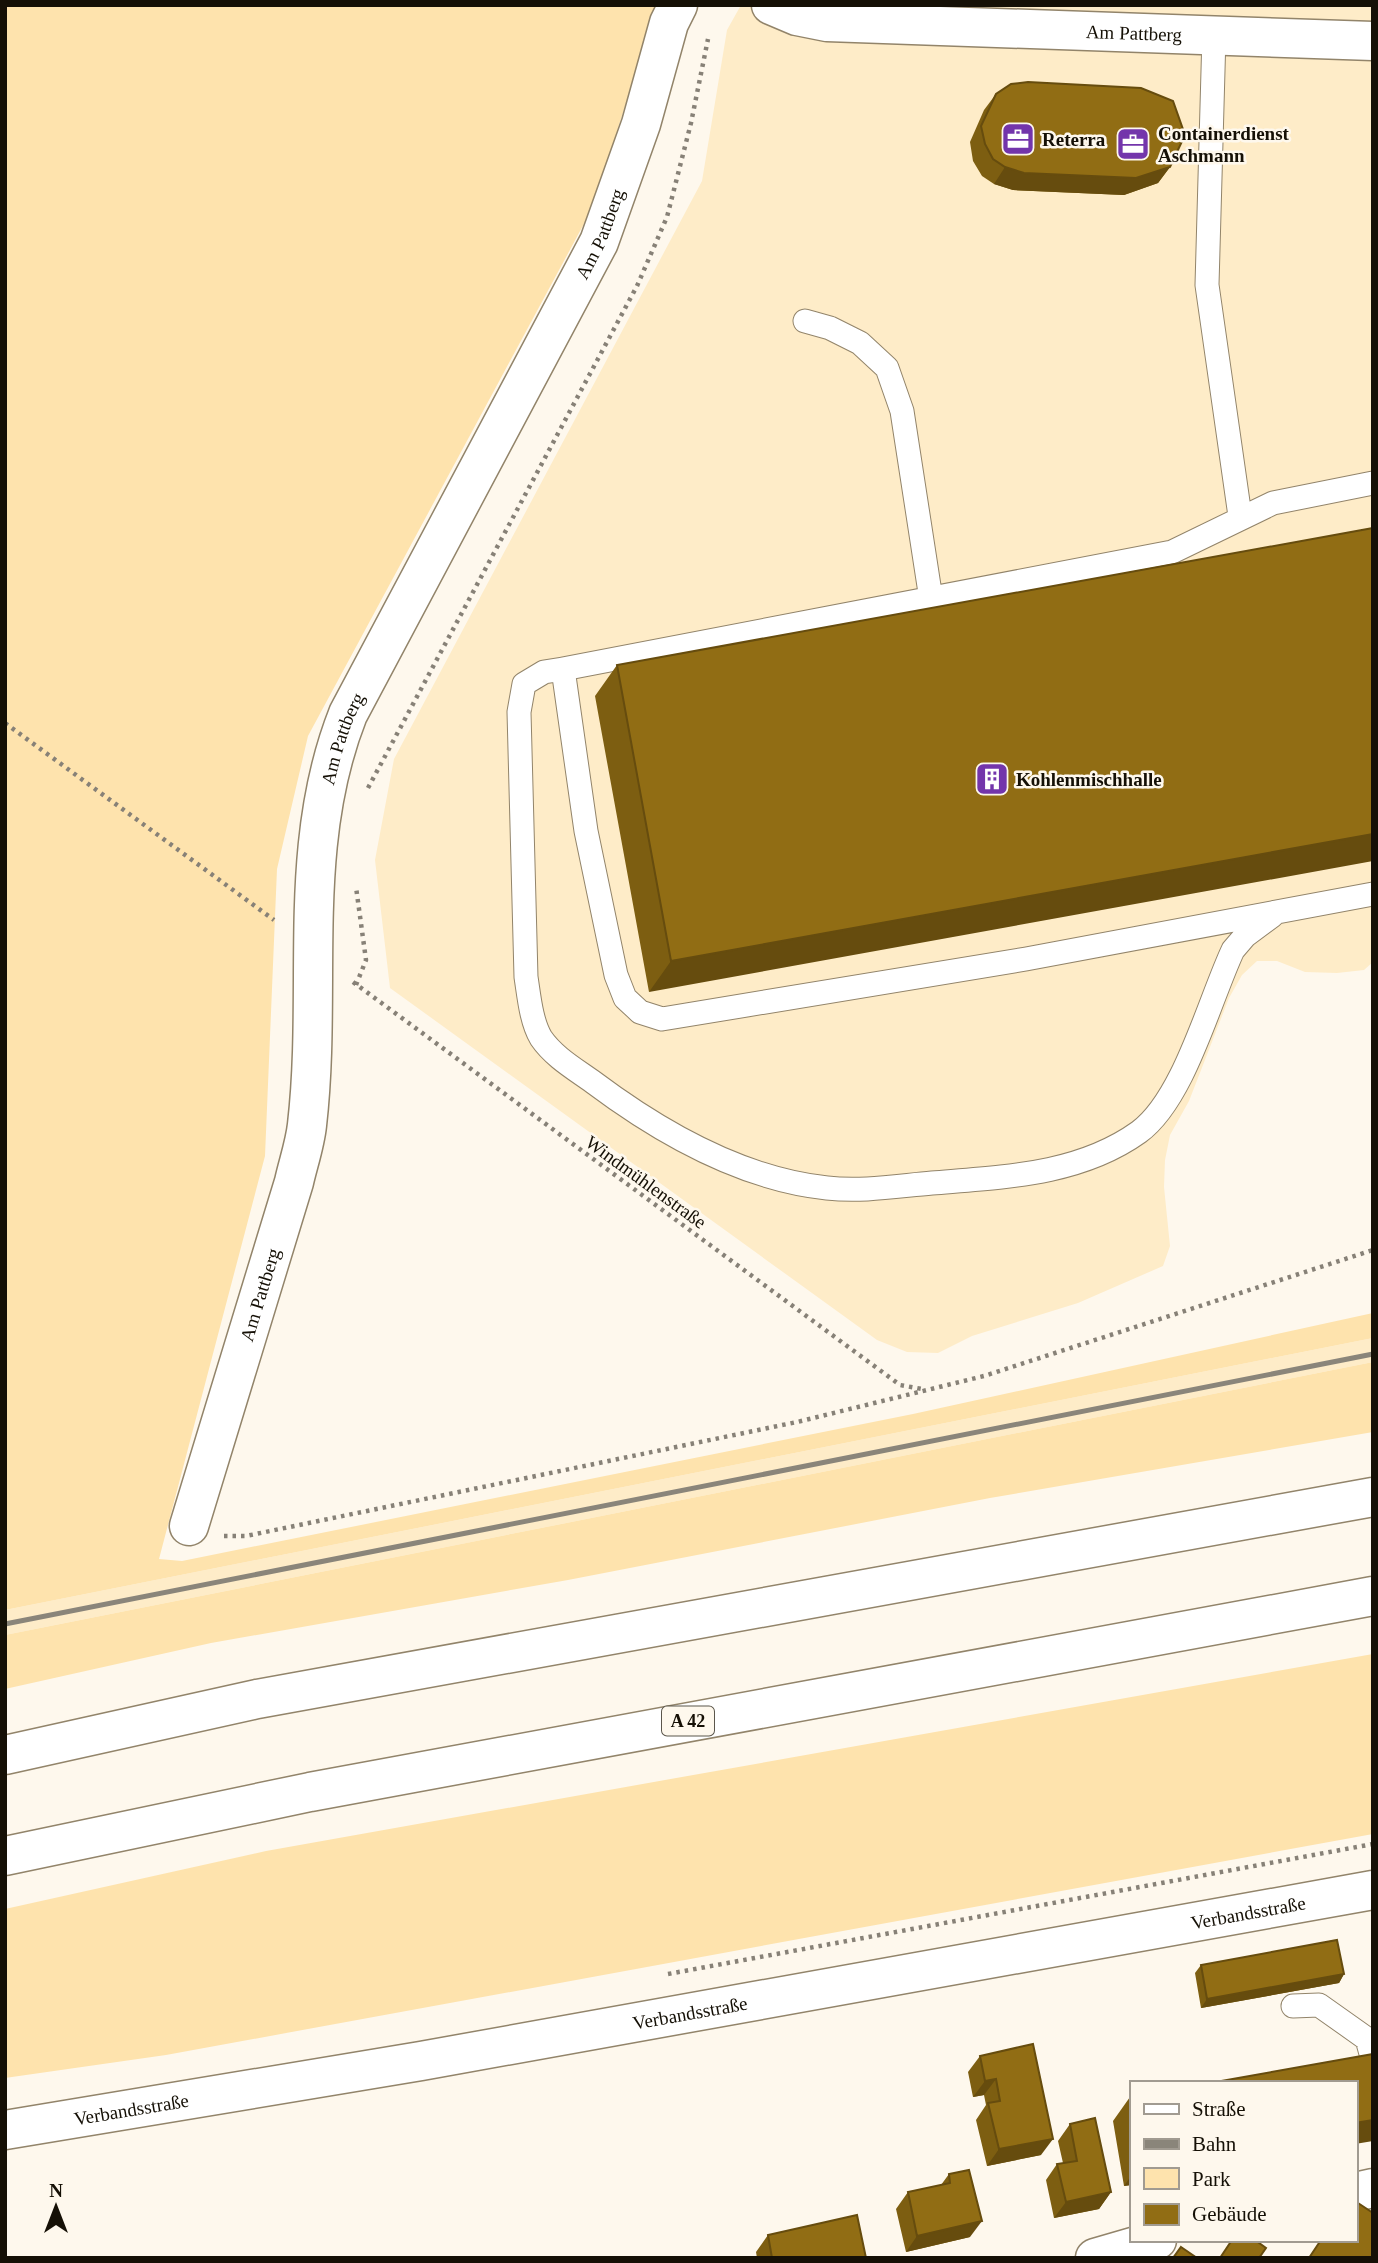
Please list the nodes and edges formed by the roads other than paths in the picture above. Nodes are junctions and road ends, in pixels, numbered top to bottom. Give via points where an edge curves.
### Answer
1 (678, 5) edge
2 (771, 5) edge
3 (1214, 35) junction
4 (1373, 41) edge
5 (805, 321) dead end
6 (1373, 482) edge
7 (1240, 516) junction
8 (931, 599) junction
9 (563, 669) junction
10 (1373, 894) edge
11 (1280, 911) junction
12 (1373, 1497) edge
13 (190, 1526) road end
14 (1373, 1596) edge
15 (5, 1755) edge
16 (5, 1856) edge
17 (1373, 1890) edge
18 (1293, 2006) dead end
19 (1373, 2061) edge
20 (5, 2130) edge
21 (1150, 2242) edge
22 (1095, 2258) edge

1 - 13 main road, Am Pattberg via 668,23 641,124 599,243 355,702 337,744 319,817 307,1128
2 - 3 main road, Am Pattberg via 827,22
3 - 4 main road, Am Pattberg
3 - 7 lane via 1207,285
5 - 8 lane via 860,343 887,368 902,411
6 - 7 lane via 1308,494
7 - 8 lane via 1172,552
8 - 9 lane
9 - 11 lane via 586,831 616,975 625,998 640,1012 678,1018
9 - 11 lane via 544,672 524,684 519,712 526,976 541,1037 557,1056 678,1139 775,1177 826,1188 862,1189 1010,1176 1067,1167 1107,1152 1142,1130 1163,1109 1233,950
10 - 11 lane
12 - 15 main road via 257,1699
14 - 16 main road, A 42 via 310,1792
17 - 20 main road, Verbandsstraße
18 - 19 lane via 1319,2005 1367,2039
21 - 22 main road

